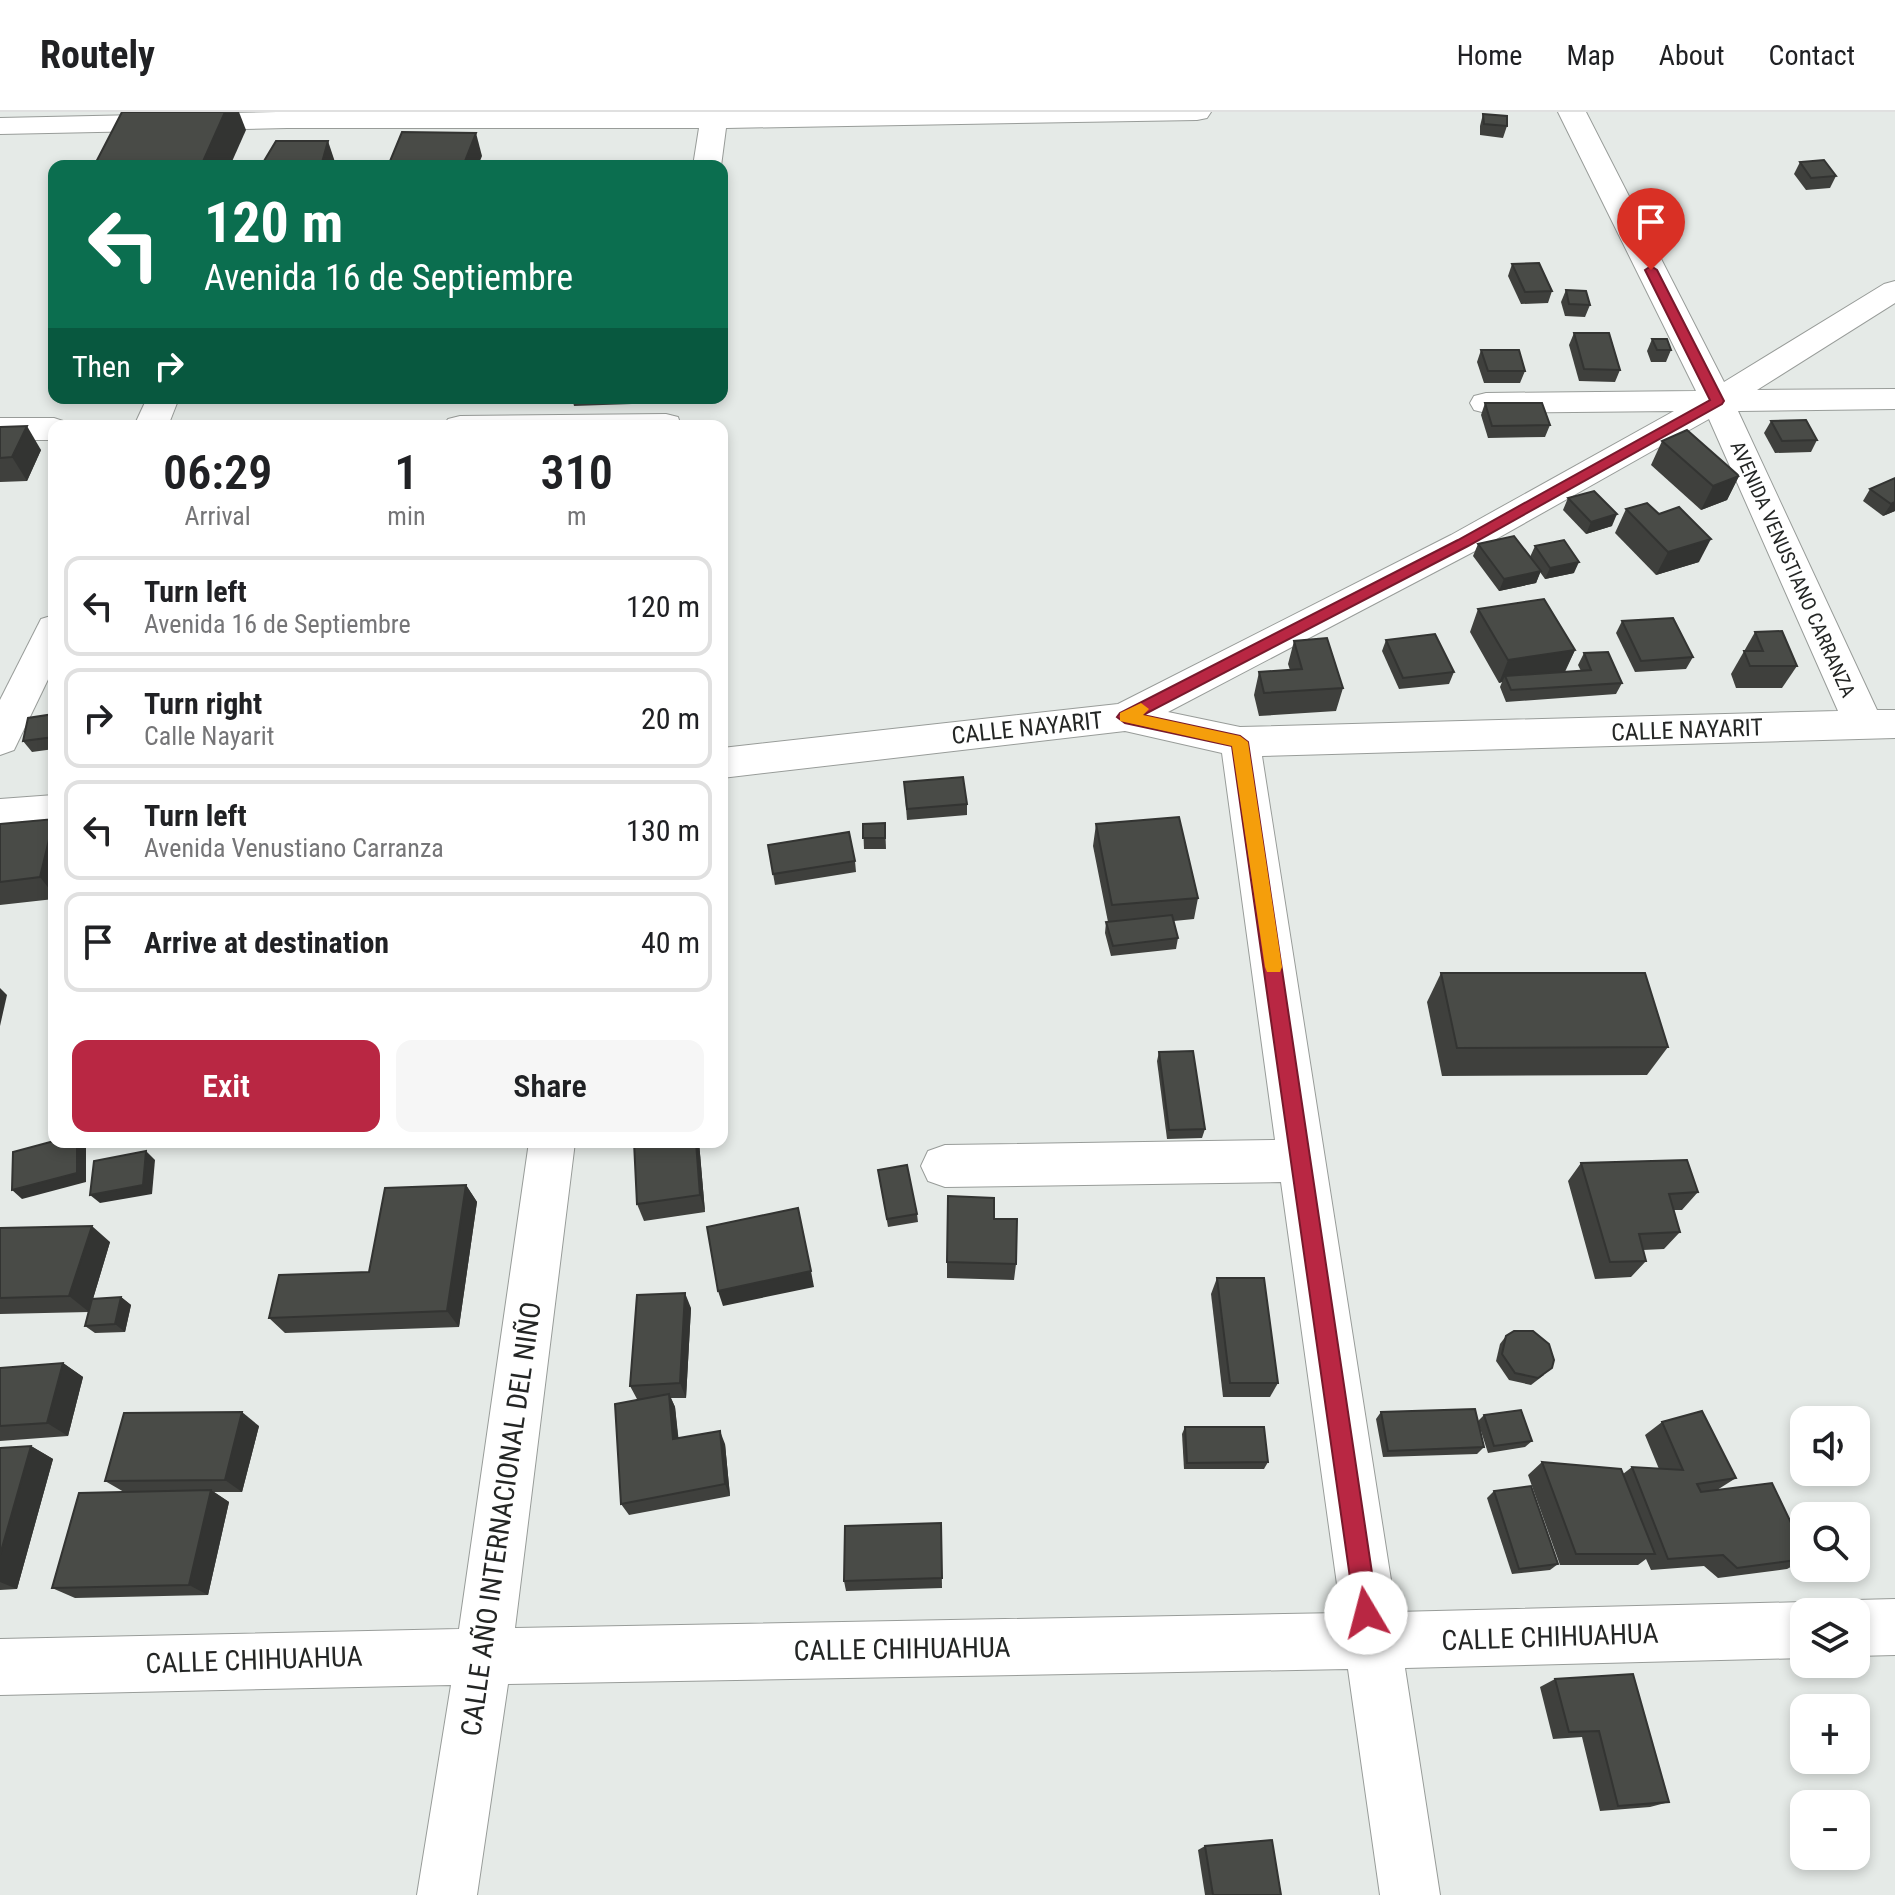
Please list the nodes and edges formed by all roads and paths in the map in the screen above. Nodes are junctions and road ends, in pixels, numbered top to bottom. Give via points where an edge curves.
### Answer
1 (1162, 112) edge
2 (1197, 112) edge
3 (1572, 112) edge
4 (715, 116) edge
5 (285, 125) edge
6 (0, 126) edge
7 (708, 160) edge
8 (1895, 290) edge
9 (1895, 399) edge
10 (1717, 401) junction
11 (1486, 403) edge
12 (667, 416) edge
13 (584, 420) edge
14 (0, 429) edge
15 (48, 429) edge
16 (48, 640) edge
17 (1125, 717) junction
18 (1880, 724) edge
19 (0, 740) edge
20 (1240, 742) junction
21 (728, 762) edge
22 (48, 811) edge
23 (0, 815) edge
24 (551, 1148) edge
25 (1302, 1161) junction
26 (945, 1166) dead end
27 (1895, 1627) edge
28 (1870, 1628) edge
29 (1790, 1630) edge
30 (1371, 1643) junction
31 (484, 1654) junction
32 (0, 1667) edge
33 (447, 1895) edge
34 (1410, 1895) edge

1 - 2 street
1 - 4 street
3 - 10 street, AVENIDA VENUSTIANO CARRANZA
4 - 5 street
4 - 7 street
5 - 6 street
8 - 10 street, CALLE NAYARIT
9 - 10 street
10 - 11 street
10 - 17 street, CALLE NAYARIT via 1463,543
10 - 18 street, AVENIDA VENUSTIANO CARRANZA
12 - 13 street
14 - 15 street
16 - 19 street
17 - 20 street, CALLE NAYARIT
17 - 21 street, CALLE NAYARIT
18 - 20 street, CALLE NAYARIT
20 - 25 street
22 - 23 street
24 - 31 street, CALLE AÑO INTERNACIONAL DEL NIÑO
25 - 26 street
25 - 30 street
27 - 28 street
29 - 30 street, CALLE CHIHUAHUA
30 - 31 street, CALLE CHIHUAHUA
30 - 34 street
31 - 32 street, CALLE CHIHUAHUA
31 - 33 street, CALLE AÑO INTERNACIONAL DEL NIÑO

